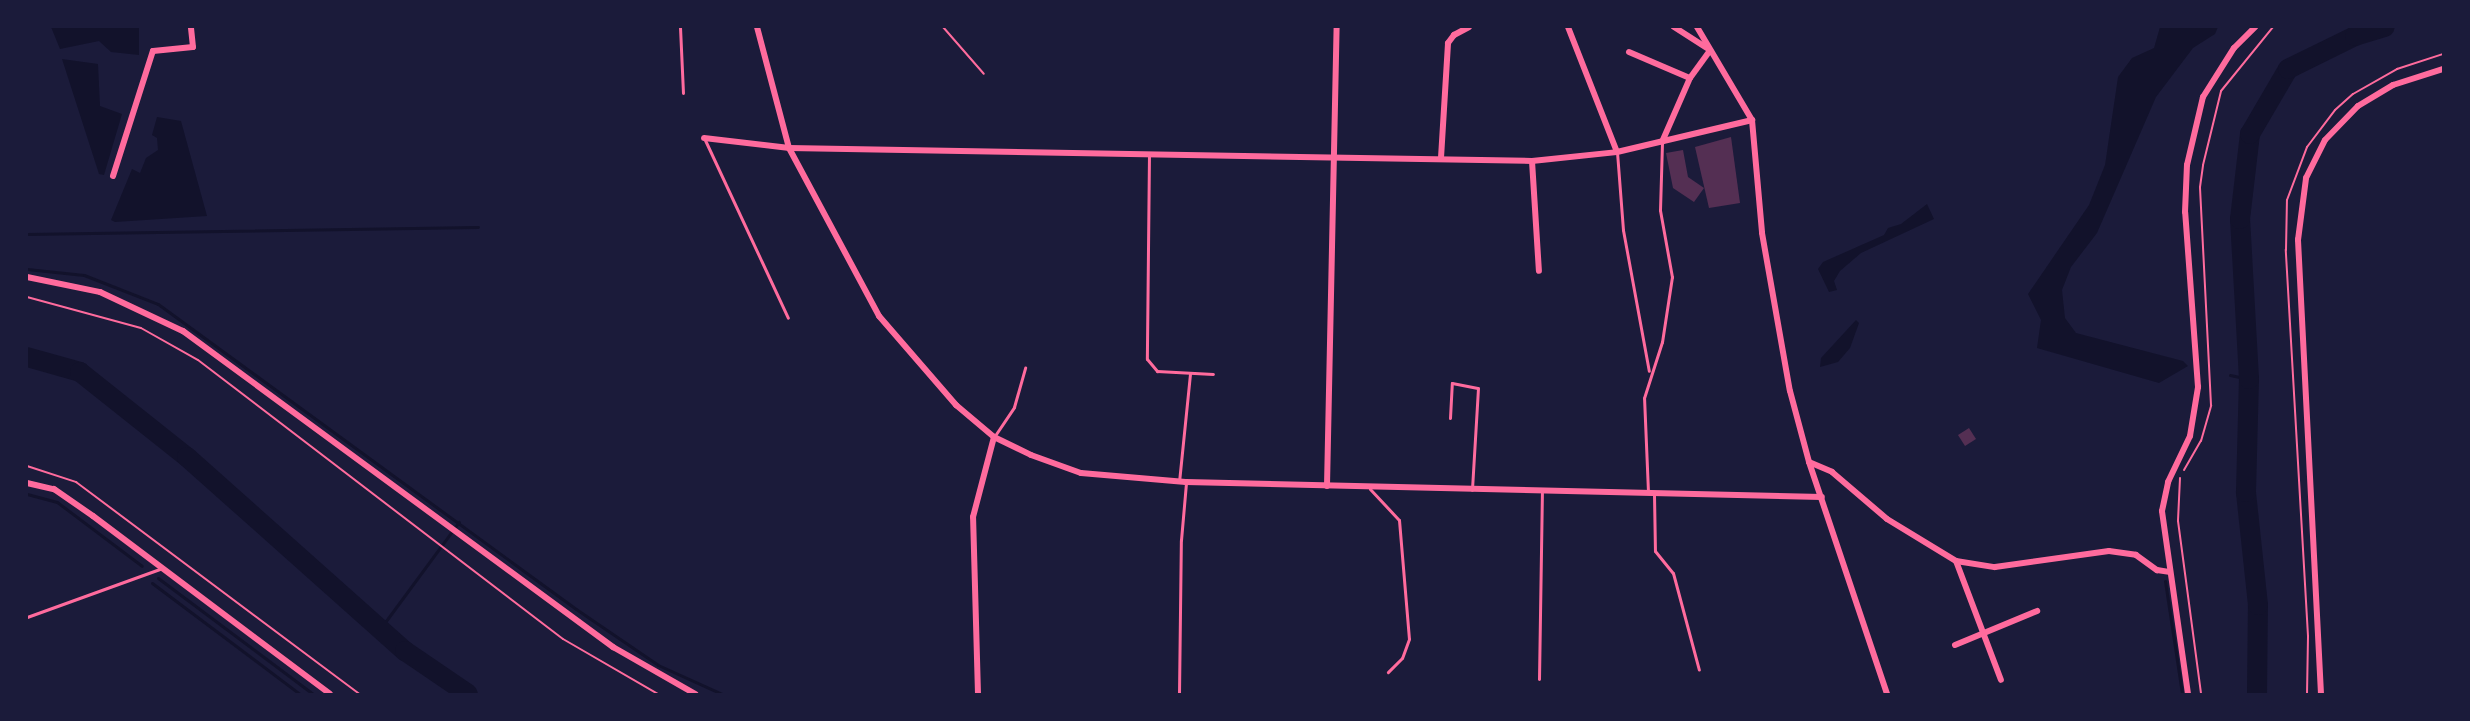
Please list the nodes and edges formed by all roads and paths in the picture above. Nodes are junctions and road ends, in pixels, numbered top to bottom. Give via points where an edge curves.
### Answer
1 (191, 27) edge
2 (680, 27) edge
3 (758, 27) edge
4 (943, 27) edge
5 (1337, 27) edge
6 (1469, 27) edge
7 (1568, 27) edge
8 (1674, 27) edge
9 (1697, 27) edge
10 (2255, 27) edge
11 (2273, 27) edge
12 (1710, 50) junction
13 (1629, 52) dead end
14 (2443, 54) edge
15 (2443, 69) edge
16 (984, 74) dead end
17 (1690, 78) junction
18 (683, 93) dead end
19 (1752, 120) junction
20 (704, 138) joint
21 (1662, 142) junction
22 (789, 148) junction
23 (1149, 152) junction
24 (1617, 152) junction
25 (1334, 154) junction
26 (1441, 158) junction
27 (1532, 161) junction
28 (113, 176) dead end
29 (1539, 271) dead end
30 (27, 277) edge
31 (27, 297) edge
32 (788, 318) dead end
33 (1025, 368) dead end
34 (1649, 373) junction
35 (1190, 374) junction
36 (1213, 374) dead end
37 (1450, 418) dead end
38 (994, 437) junction
39 (1809, 462) junction
40 (27, 466) edge
41 (1182, 482) junction
42 (27, 483) edge
43 (1327, 486) junction
44 (1370, 489) junction
45 (1472, 491) junction
46 (1542, 493) junction
47 (1651, 495) junction
48 (1822, 497) junction
49 (1956, 561) junction
50 (164, 567) junction
51 (2169, 572) junction
52 (2037, 611) dead end
53 (27, 618) edge
54 (1984, 634) junction
55 (1955, 645) dead end
56 (1699, 670) dead end
57 (1388, 672) dead end
58 (1539, 679) dead end
59 (2001, 680) dead end
60 (330, 694) edge
61 (359, 694) edge
62 (658, 694) edge
63 (695, 694) edge
64 (978, 694) edge
65 (1179, 694) edge
66 (1887, 694) edge
67 (2188, 694) edge
68 (2201, 694) edge
69 (2307, 694) edge
70 (2321, 694) edge

1 - 28 street via 193,47 153,51
2 - 18 lane
3 - 22 street
4 - 16 path
5 - 25 street
6 - 26 street via 1448,43
7 - 24 street
8 - 12 street
9 - 12 street
10 - 51 street via 2229,55 2203,97 2187,165 2185,212 2198,387 2190,436 2168,482 2162,511
11 - 68 path via 2221,91 2200,187 2211,405 2201,441 2177,485 2176,503 2191,641
12 - 17 street
12 - 19 street
13 - 17 street
14 - 69 path via 2397,69 2353,94 2335,110 2307,147 2288,200 2286,250 2308,636
15 - 70 street via 2393,85 2358,106 2325,140 2306,178 2298,240
17 - 21 street
19 - 21 street
19 - 39 street via 1762,233 1790,391
20 - 22 street
20 - 32 lane
21 - 24 street
21 - 34 lane via 1660,210 1672,277 1662,342
22 - 23 street
22 - 38 street via 879,316 956,405
23 - 25 street
23 - 35 lane via 1147,359 1157,371
24 - 27 street
24 - 34 lane via 1623,230
25 - 26 street
25 - 43 street
26 - 27 street
27 - 29 street
30 - 63 street via 100,292 183,331 613,647
31 - 62 path via 141,328 198,360 563,639
33 - 38 lane via 1014,407
34 - 47 lane via 1644,398
35 - 36 lane
35 - 41 lane
37 - 45 lane via 1452,383 1478,388
38 - 41 street via 1081,473
38 - 64 street via 973,517
39 - 48 street
39 - 49 street via 1832,472 1887,519
40 - 61 path via 76,482
41 - 43 street
41 - 65 lane
42 - 50 street via 54,489
43 - 44 street
44 - 45 street
44 - 57 lane via 1399,520 1409,639 1402,658
45 - 46 street
46 - 47 street
46 - 58 lane
47 - 48 street
47 - 56 lane via 1655,550 1672,573
48 - 66 street
49 - 51 street via 1995,567 2109,551 2136,555 2157,570
49 - 54 street
50 - 53 lane
50 - 60 street
51 - 67 street
52 - 54 street
54 - 55 street
54 - 59 street

